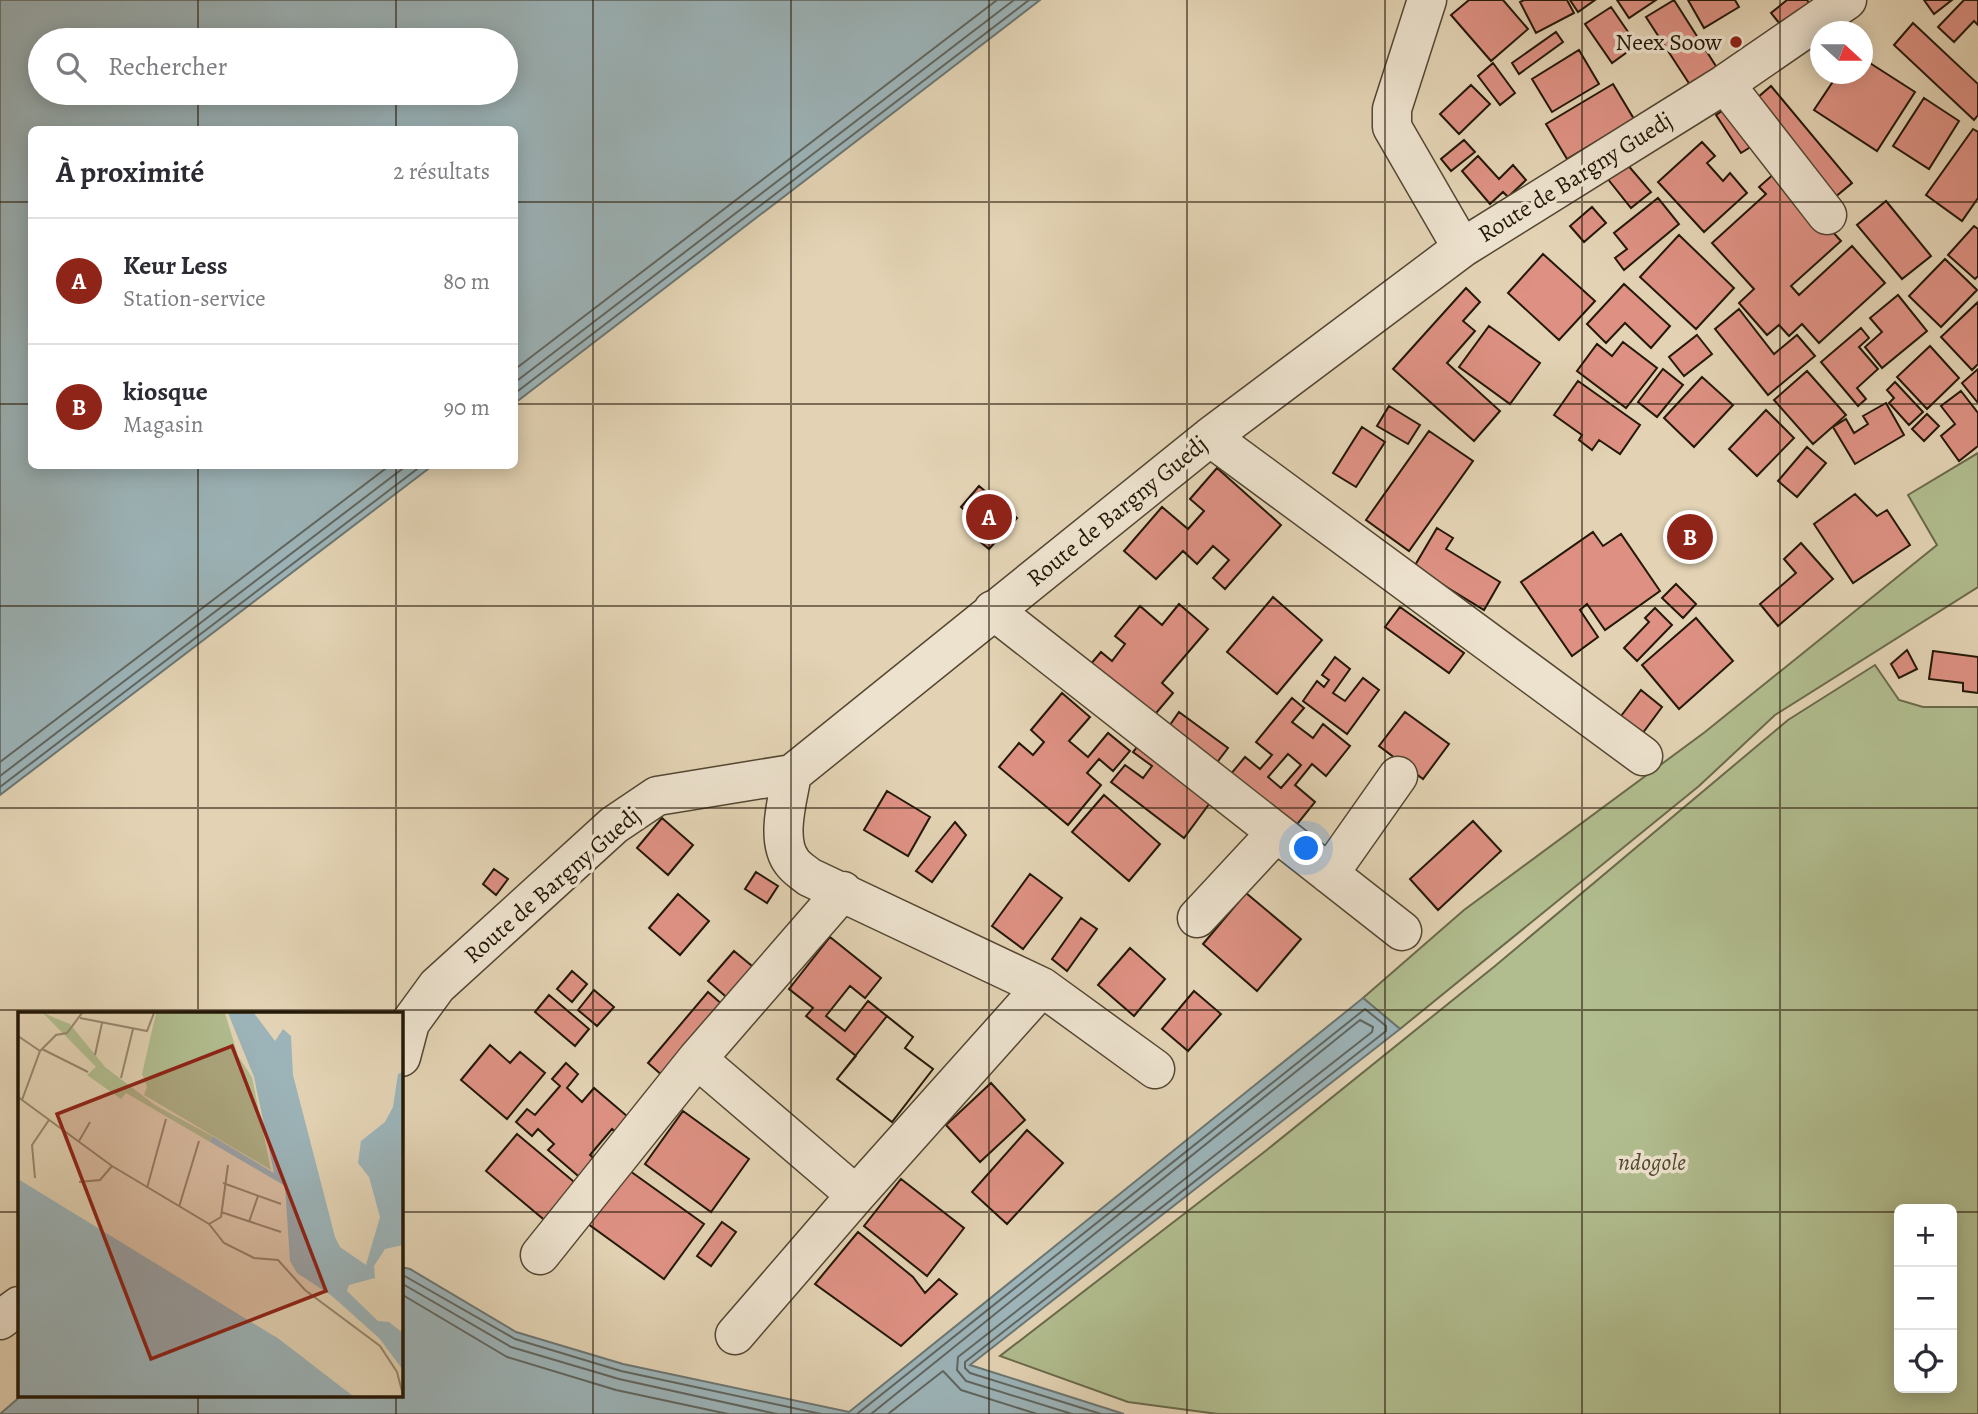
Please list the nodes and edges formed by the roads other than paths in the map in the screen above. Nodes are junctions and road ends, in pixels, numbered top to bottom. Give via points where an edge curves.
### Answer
1 (1427, 0) edge
2 (1846, 0) edge
3 (1725, 84) junction
4 (1827, 215) dead end
5 (1462, 248) junction
6 (1210, 437) junction
7 (993, 610) junction
8 (1643, 756) dead end
9 (792, 774) junction
10 (1398, 776) dead end
11 (1276, 833) junction
12 (1329, 874) junction
13 (843, 891) junction
14 (1198, 918) dead end
15 (1402, 931) dead end
16 (1042, 987) junction
17 (405, 1040) edge
18 (696, 1059) junction
19 (1155, 1069) dead end
20 (856, 1195) junction
21 (540, 1255) dead end
22 (18, 1307) edge
23 (0, 1320) edge
24 (735, 1335) dead end

1 - 5 street via 1392,108 1392,127
2 - 3 street, Route de Bargny Guedj
3 - 4 street
3 - 5 street, Route de Bargny Guedj
5 - 6 street, Route de Bargny Guedj
6 - 7 street, Route de Bargny Guedj
6 - 8 street
7 - 9 street, Route de Bargny Guedj
7 - 11 street
9 - 13 street via 785,821 790,861 808,877
9 - 17 street, Route de Bargny Guedj via 657,796 614,825 438,986
10 - 12 street
11 - 12 street
11 - 14 street
12 - 15 street
13 - 16 street
13 - 18 street
16 - 19 street
16 - 20 street
18 - 20 street
18 - 21 street
20 - 24 street
22 - 23 street

